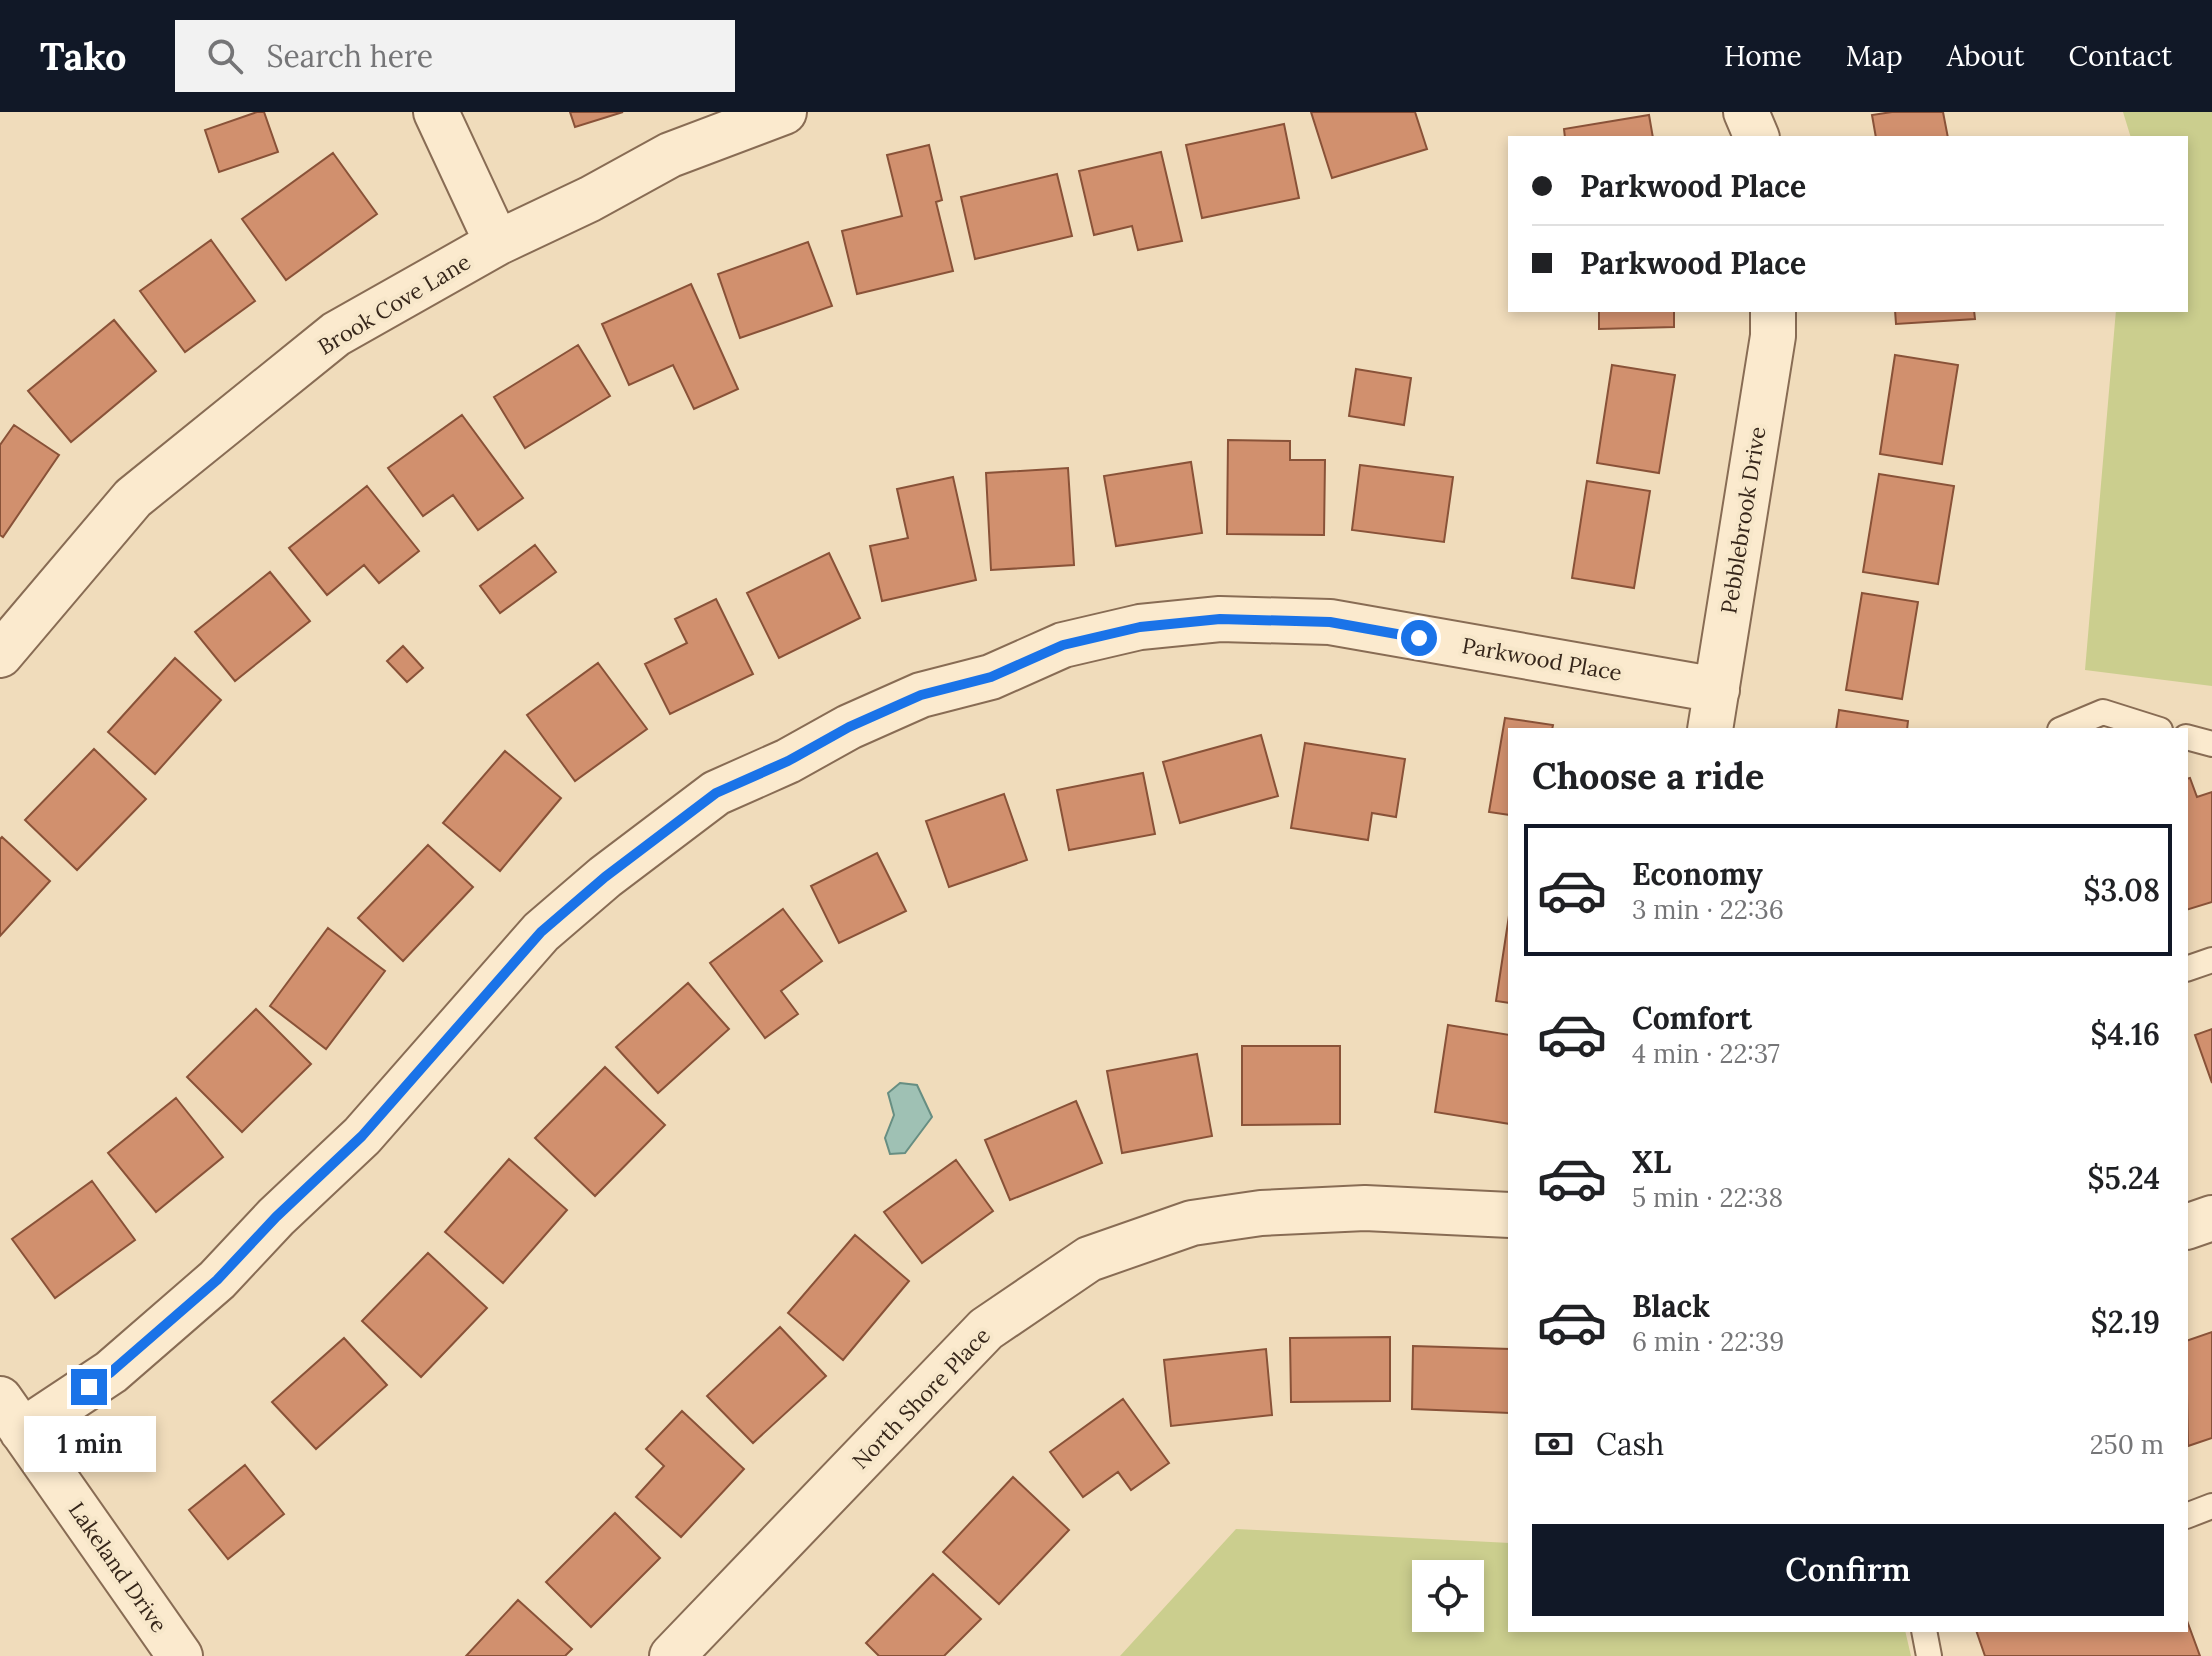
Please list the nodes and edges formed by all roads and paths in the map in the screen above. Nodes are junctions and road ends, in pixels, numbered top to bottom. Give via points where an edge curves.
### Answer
1 (436, 112) edge
2 (784, 112) edge
3 (1746, 112) edge
4 (1756, 136) edge
5 (497, 243) junction
6 (1773, 312) edge
7 (0, 655) edge
8 (1713, 710) edge
9 (2065, 728) edge
10 (2154, 728) edge
11 (2188, 738) edge
12 (2212, 744) edge
13 (2212, 960) edge
14 (2188, 968) edge
15 (1508, 1215) edge
16 (2212, 1218) edge
17 (2188, 1226) edge
18 (11, 1415) edge
19 (2212, 1506) edge
20 (2188, 1515) edge
21 (1924, 1632) edge
22 (180, 1656) edge
23 (672, 1656) edge
24 (1929, 1656) edge

1 - 5 street
2 - 5 street, Brook Cove Lane via 670,155
3 - 4 street
5 - 7 street, Brook Cove Lane via 336,334 133,498
6 - 8 street, Pebblebrook Drive
8 - 18 street, Parkwood Place via 1330,622 1220,619 1140,627 1063,645 991,677 921,695 716,793 605,877 541,932 362,1136 217,1280 111,1372
9 - 10 lane via 2103,712
11 - 12 lane
13 - 14 lane
15 - 23 street, North Shore Place via 1365,1208 1261,1213 1192,1223 1089,1259 986,1329
16 - 17 street
18 - 22 street, Lakeland Drive
19 - 20 lane
21 - 24 lane

